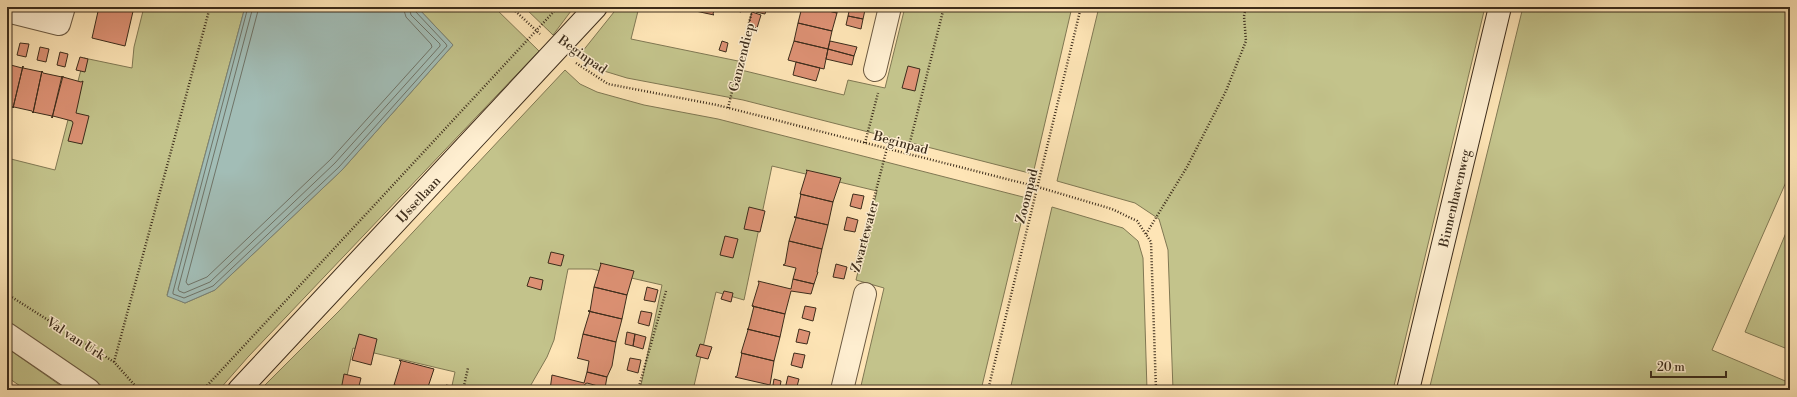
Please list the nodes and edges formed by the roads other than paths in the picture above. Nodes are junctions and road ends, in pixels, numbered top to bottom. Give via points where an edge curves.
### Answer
1 (64, 7) edge
2 (596, 7) edge
3 (890, 7) edge
4 (1500, 7) edge
5 (7, 11) edge
6 (875, 70) road end
7 (865, 294) road end
8 (7, 334) edge
9 (89, 390) edge
10 (239, 390) edge
11 (842, 390) edge
12 (1408, 390) edge

1 - 5 street via 59,24
2 - 10 street, IJssellaan
3 - 6 street
4 - 12 street, Binnenhavenweg
7 - 11 street
8 - 9 street

